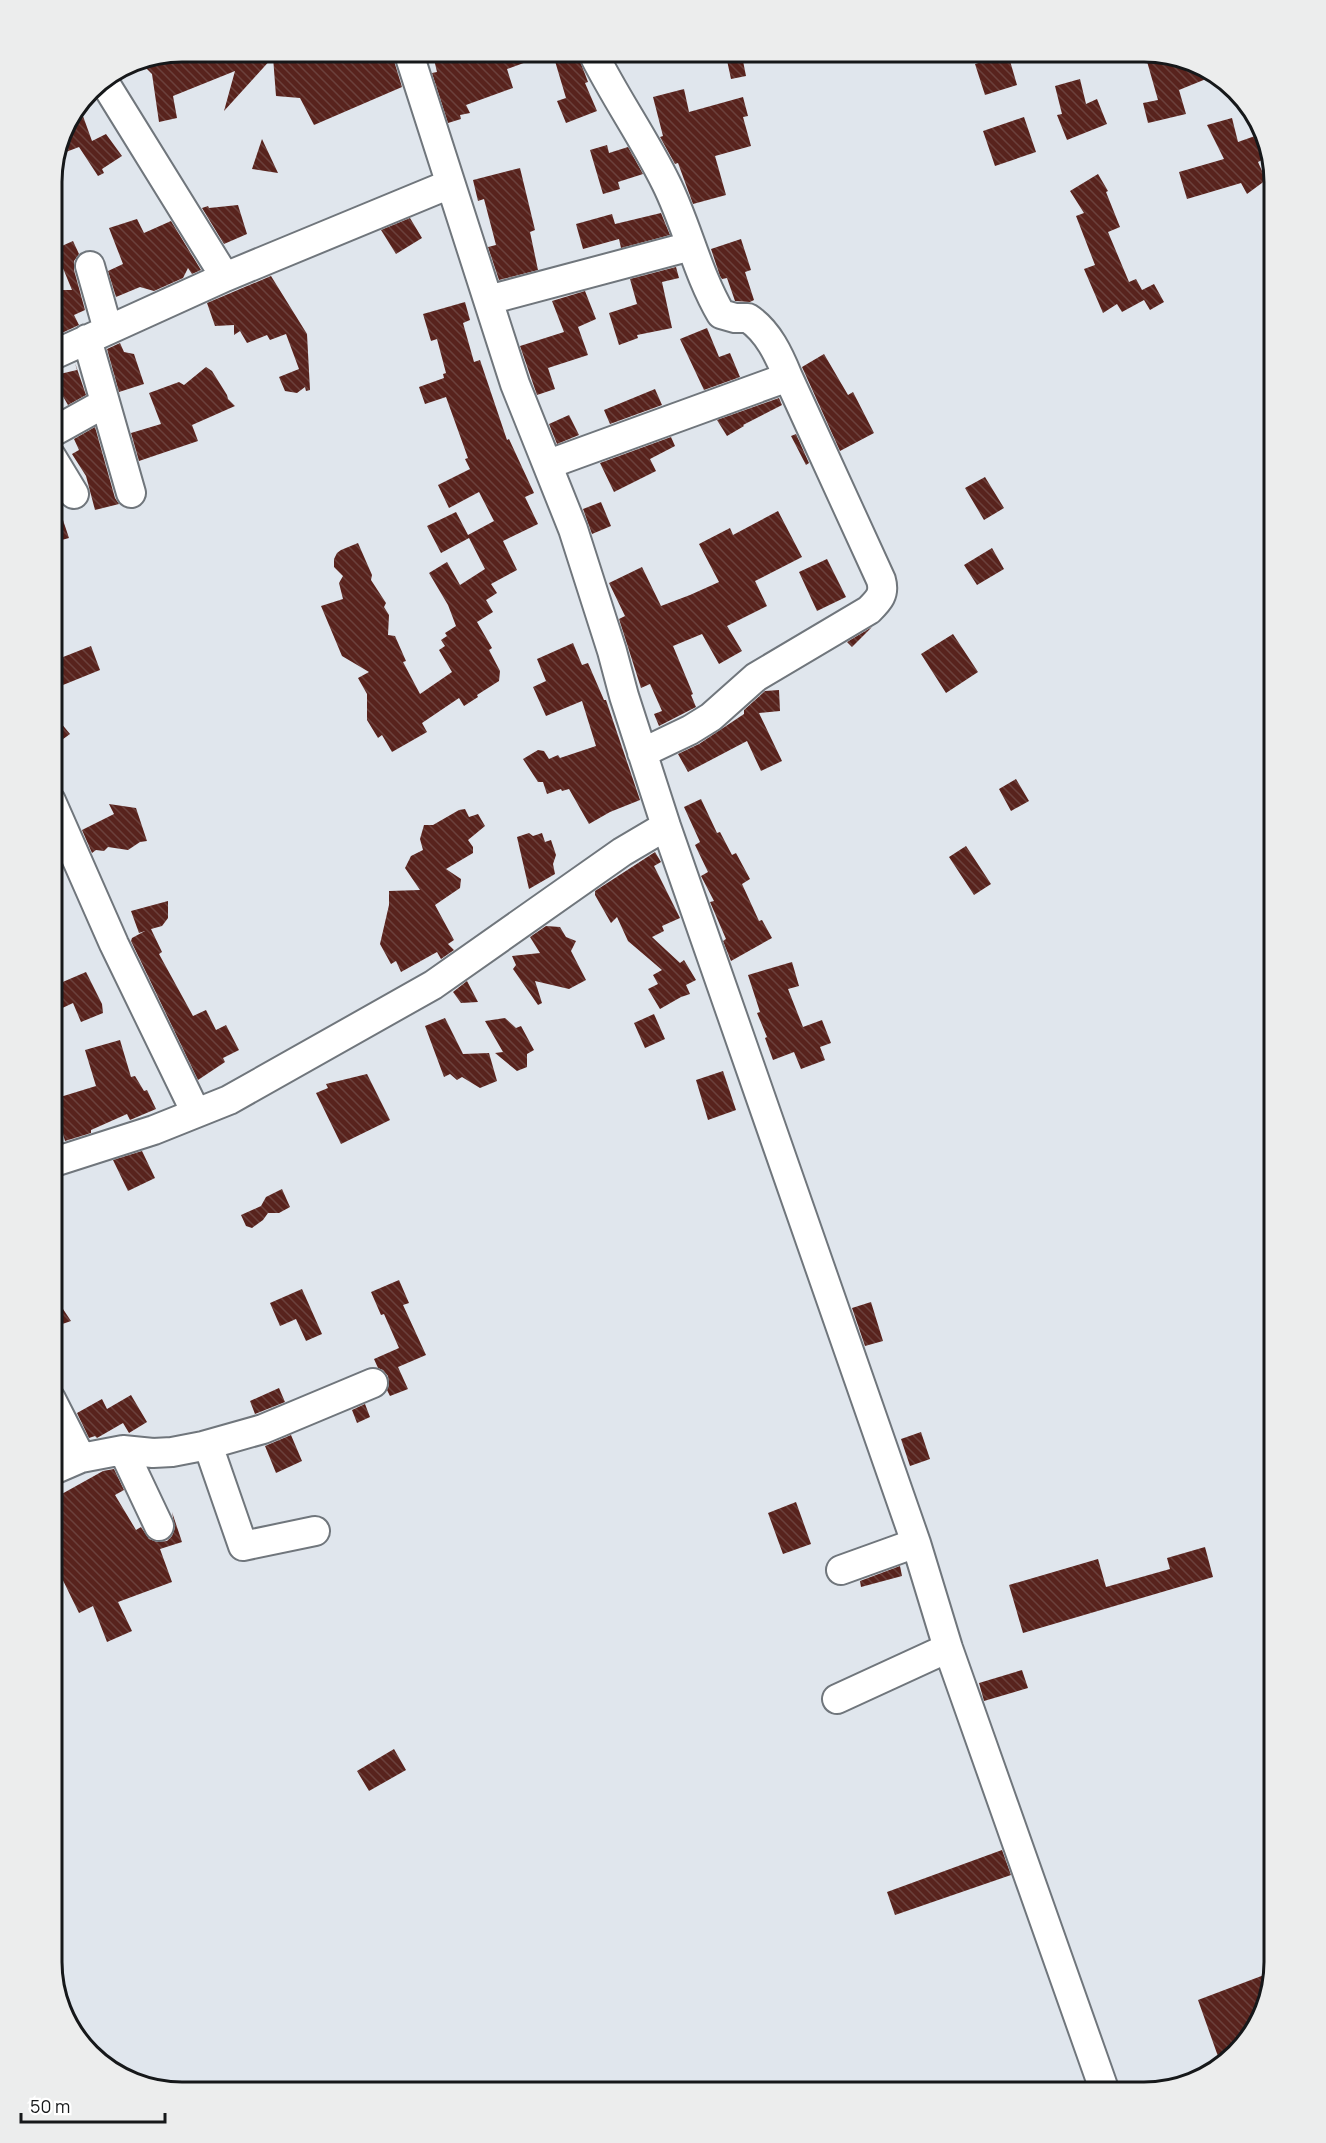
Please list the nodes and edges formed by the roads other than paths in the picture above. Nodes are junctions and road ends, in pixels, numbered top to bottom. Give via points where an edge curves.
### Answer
1 (411, 62) edge
2 (597, 62) edge
3 (108, 87) edge
4 (450, 184) junction
5 (691, 246) junction
6 (90, 266) dead end
7 (225, 277) junction
8 (488, 300) junction
9 (97, 335) junction
10 (62, 351) edge
11 (788, 377) junction
12 (105, 403) junction
13 (62, 427) edge
14 (549, 465) junction
15 (62, 474) edge
16 (130, 493) dead end
17 (74, 494) dead end
18 (642, 753) junction
19 (62, 826) edge
20 (666, 826) junction
21 (196, 1113) junction
22 (62, 1159) edge
23 (373, 1383) dead end
24 (62, 1420) edge
25 (208, 1445) junction
26 (123, 1450) junction
27 (81, 1458) junction
28 (62, 1466) edge
29 (159, 1526) dead end
30 (315, 1531) dead end
31 (916, 1543) junction
32 (842, 1570) dead end
33 (948, 1648) junction
34 (837, 1699) dead end
35 (1101, 2082) edge

1 - 4 street
2 - 5 street via 667,185
3 - 7 street
4 - 7 street
4 - 8 street
5 - 8 street
5 - 11 street via 721,314 748,318 762,330
6 - 9 street
7 - 9 street
8 - 14 street via 515,384
9 - 10 street
9 - 12 street
11 - 14 street
11 - 18 street via 881,580 880,599 869,610 756,677 711,717
12 - 13 street
12 - 16 street
14 - 18 street via 580,551
15 - 17 street
18 - 20 street
19 - 21 street
20 - 21 street via 622,852 433,985 229,1100
20 - 31 street
21 - 22 street
23 - 25 street via 262,1429
24 - 27 street
25 - 26 street via 171,1452
25 - 30 street via 243,1546
26 - 27 street
26 - 29 street
27 - 28 street
31 - 32 street
31 - 33 street
33 - 34 street
33 - 35 street

